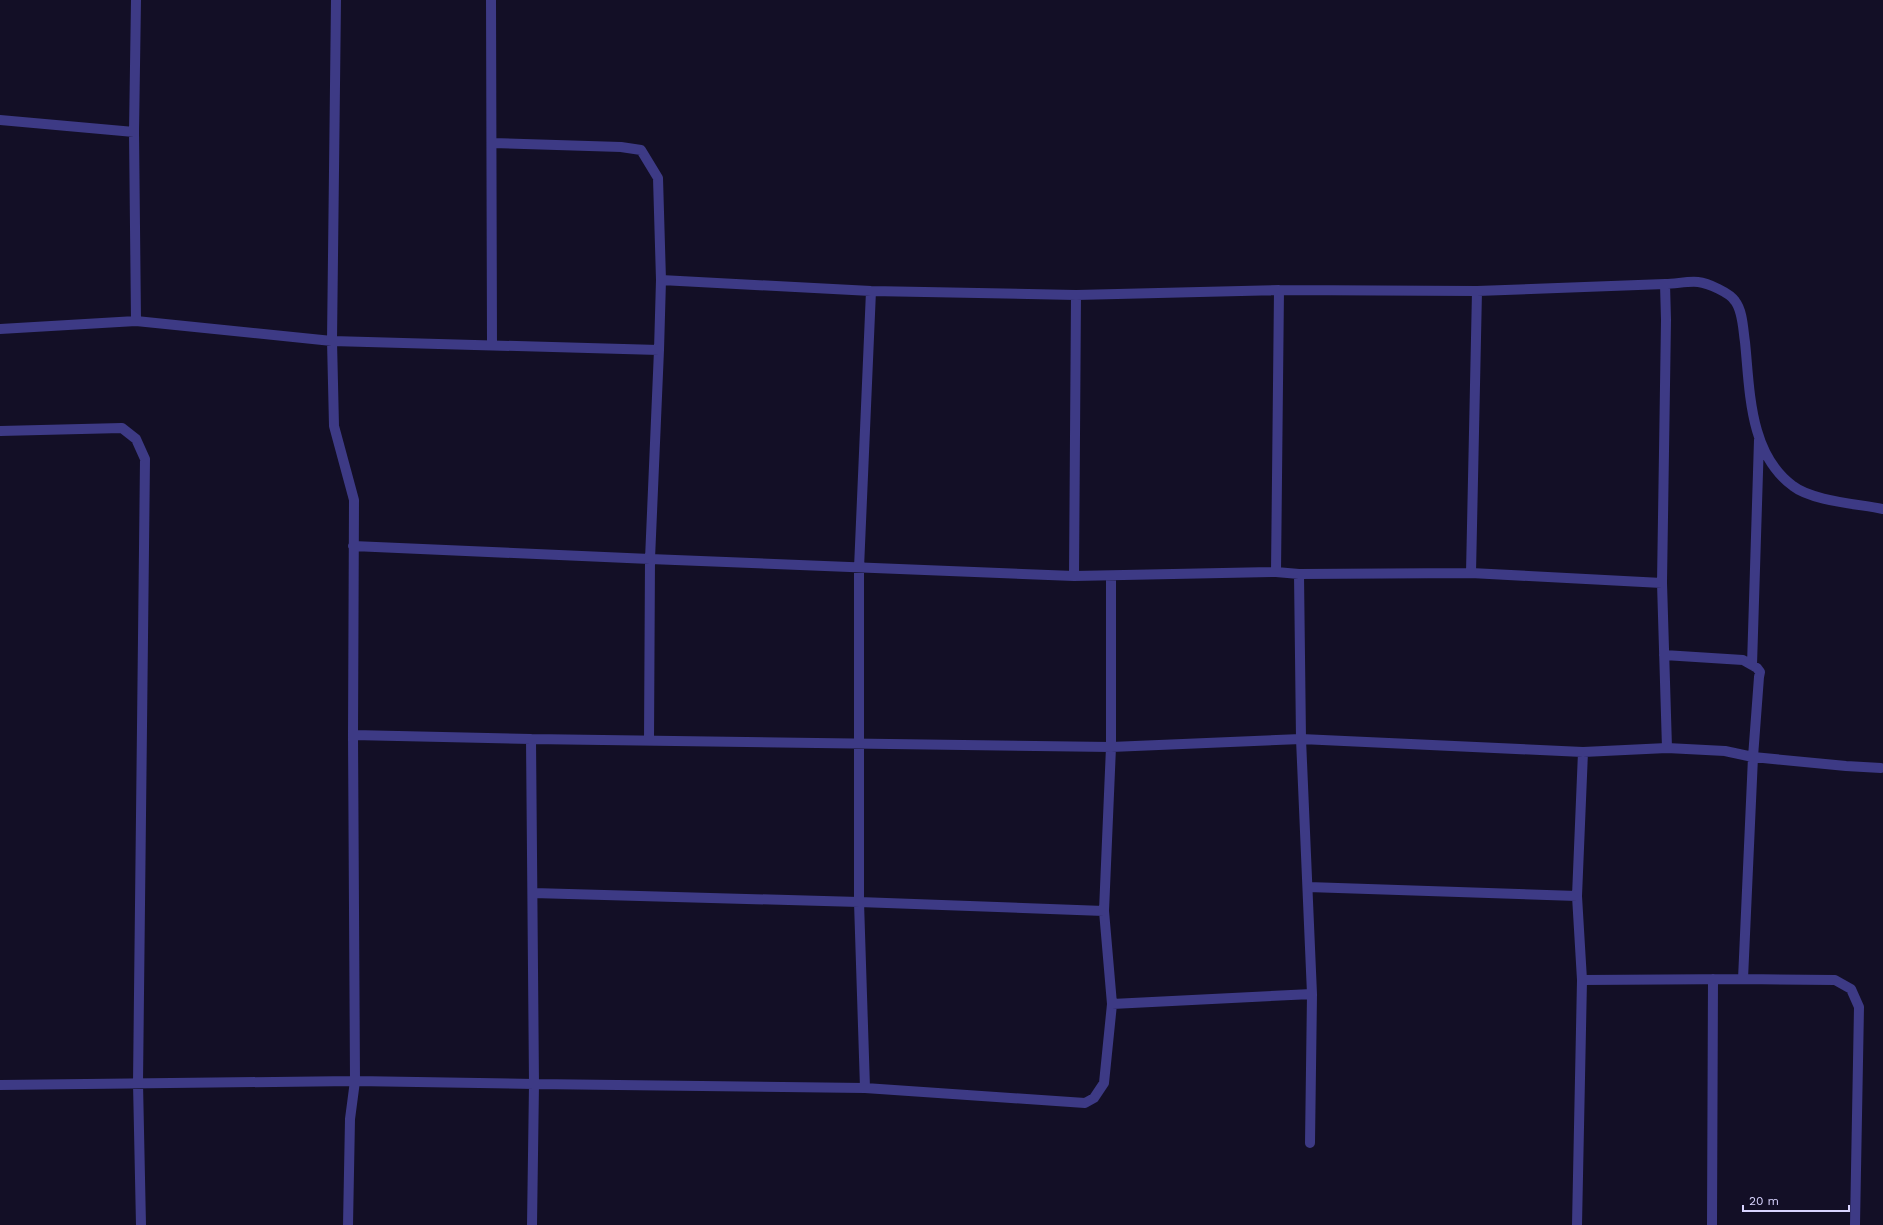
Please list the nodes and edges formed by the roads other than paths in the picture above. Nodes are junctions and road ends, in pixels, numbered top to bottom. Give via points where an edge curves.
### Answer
1 (136, 0) edge
2 (336, 0) edge
3 (491, 0) edge
4 (0, 120) edge
5 (134, 132) junction
6 (492, 143) junction
7 (661, 280) junction
8 (1665, 284) junction
9 (1279, 290) junction
10 (871, 291) junction
11 (1477, 291) junction
12 (1076, 295) junction
13 (136, 321) junction
14 (0, 329) edge
15 (332, 341) junction
16 (492, 345) junction
17 (659, 350) junction
18 (0, 431) edge
19 (1759, 438) junction
20 (1883, 510) edge
21 (353, 546) junction
22 (650, 559) junction
23 (859, 568) junction
24 (1276, 572) junction
25 (1471, 573) junction
26 (1299, 574) junction
27 (1074, 576) junction
28 (1111, 576) junction
29 (1662, 584) junction
30 (1664, 655) junction
31 (1752, 665) junction
32 (353, 735) junction
33 (531, 739) junction
34 (1301, 739) junction
35 (649, 740) junction
36 (858, 745) junction
37 (1111, 747) junction
38 (1667, 748) junction
39 (1583, 752) junction
40 (1753, 757) junction
41 (1881, 768) dead end
42 (1308, 887) junction
43 (533, 893) junction
44 (1577, 896) junction
45 (859, 902) junction
46 (1104, 911) junction
47 (1713, 979) junction
48 (1743, 979) junction
49 (1582, 980) junction
50 (1312, 994) junction
51 (1112, 1004) junction
52 (355, 1081) junction
53 (138, 1083) junction
54 (534, 1084) junction
55 (0, 1085) edge
56 (865, 1088) junction
57 (1310, 1143) dead end
58 (141, 1225) edge
59 (348, 1225) edge
60 (532, 1225) edge
61 (1577, 1225) edge
62 (1712, 1225) edge
63 (1855, 1225) edge

1 - 5 street
2 - 15 street
3 - 6 street
4 - 5 street
5 - 13 street
6 - 7 street via 621,147 642,150 658,178
6 - 16 street
7 - 10 street
7 - 17 street
8 - 11 street
8 - 19 street via 1699,282 1722,291 1736,301 1742,319 1750,393
8 - 29 street
9 - 11 street
9 - 12 street
9 - 24 street
10 - 12 street
10 - 23 street
11 - 25 street
12 - 27 street
13 - 14 street
13 - 15 street
15 - 16 street
15 - 21 street via 334,426 354,500
16 - 17 street
17 - 22 street
18 - 53 street via 122,428 136,439 145,459
19 - 20 street via 1772,466 1793,487 1821,498
19 - 31 street
21 - 22 street
21 - 32 street
22 - 23 street
22 - 35 street
23 - 27 street
23 - 36 street
24 - 26 street
24 - 28 street
25 - 26 street
25 - 29 street
26 - 34 street
27 - 28 street
28 - 37 street
29 - 30 street
30 - 31 street via 1743,660
30 - 38 street
31 - 40 street via 1760,672
32 - 33 street
32 - 52 street
33 - 35 street
33 - 43 street
34 - 37 street
34 - 39 street
34 - 42 street
35 - 36 street
36 - 37 street
36 - 45 street
37 - 46 street
38 - 39 street
38 - 40 street via 1725,751
39 - 44 street
40 - 41 street
40 - 48 street
42 - 44 street
42 - 50 street
43 - 45 street
43 - 54 street
44 - 49 street
45 - 46 street
45 - 56 street
46 - 51 street
47 - 48 street
47 - 49 street
47 - 62 street
48 - 63 street via 1835,980 1851,989 1859,1007
49 - 61 street
50 - 51 street
50 - 57 street
51 - 56 street via 1104,1083 1094,1098 1085,1103
52 - 53 street
52 - 54 street
52 - 59 street via 350,1120
53 - 55 street
53 - 58 street
54 - 56 street
54 - 60 street

